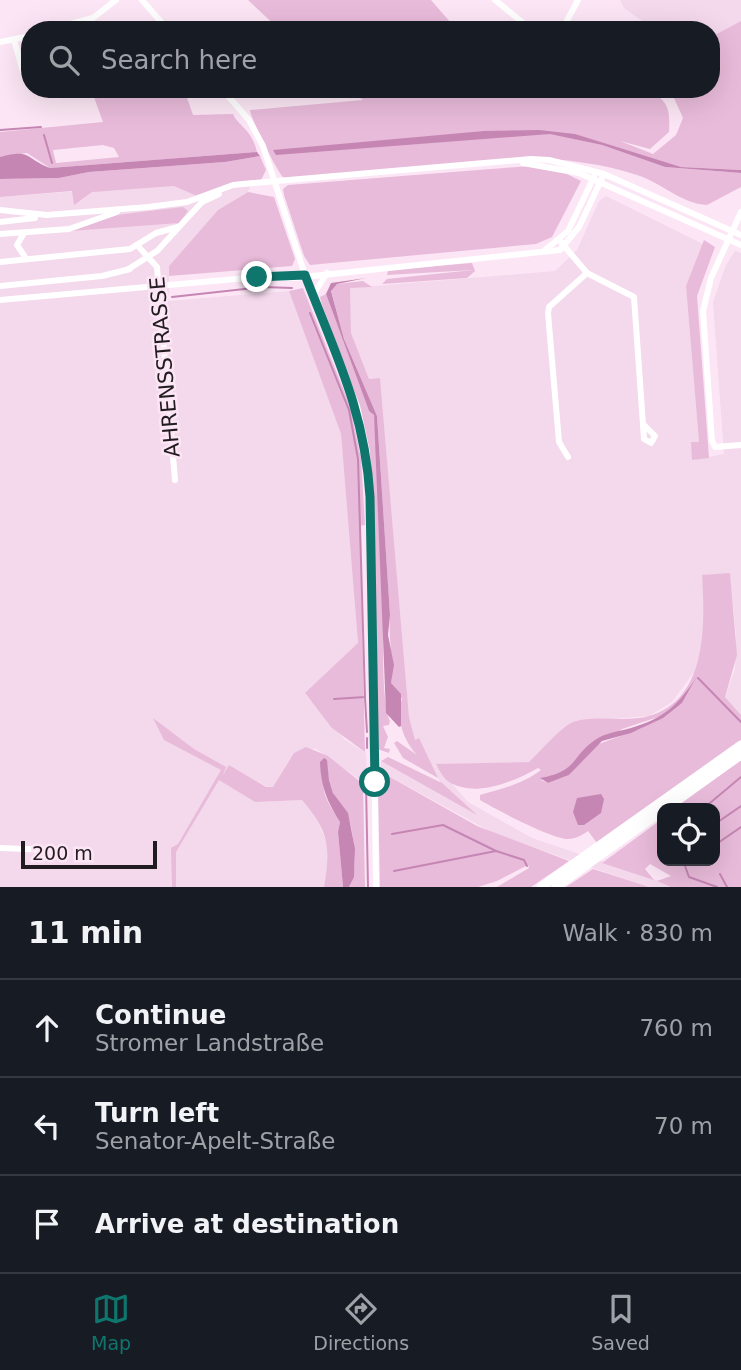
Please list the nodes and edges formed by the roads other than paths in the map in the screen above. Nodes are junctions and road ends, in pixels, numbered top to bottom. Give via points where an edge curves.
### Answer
1 (116, 0) edge
2 (142, 0) edge
3 (495, 0) edge
4 (578, 0) edge
5 (82, 21) edge
6 (160, 21) edge
7 (521, 21) edge
8 (567, 21) edge
9 (21, 38) edge
10 (14, 40) junction
11 (0, 42) edge
12 (21, 64) edge
13 (230, 98) edge
14 (514, 162) junction
15 (600, 173) junction
16 (597, 181) junction
17 (276, 183) junction
18 (262, 184) junction
19 (187, 202) junction
20 (125, 209) junction
21 (0, 210) edge
22 (741, 212) edge
23 (189, 214) junction
24 (47, 215) junction
25 (0, 222) edge
26 (178, 227) junction
27 (732, 230) junction
28 (24, 233) junction
29 (0, 234) edge
30 (741, 235) edge
31 (728, 239) junction
32 (563, 244) junction
33 (136, 245) junction
34 (741, 245) edge
35 (150, 256) junction
36 (26, 257) junction
37 (2, 260) edge
38 (157, 267) junction
39 (127, 270) junction
40 (327, 272) junction
41 (587, 273) junction
42 (305, 275) junction
43 (3, 285) edge
44 (159, 286) junction
45 (313, 295) junction
46 (0, 300) edge
47 (645, 426) dead end
48 (741, 446) edge
49 (568, 457) dead end
50 (175, 480) dead end
51 (741, 745) edge
52 (741, 755) edge
53 (674, 803) edge
54 (657, 814) edge
55 (0, 848) edge
56 (51, 850) dead end
57 (597, 852) junction
58 (570, 873) junction
59 (376, 886) edge
60 (541, 887) edge
61 (557, 887) edge

1 - 5 street
2 - 6 street
3 - 7 street
4 - 8 street
9 - 10 street
10 - 11 street
10 - 12 street
13 - 17 street via 249,120
14 - 15 street via 549,160
14 - 16 street via 560,168
14 - 17 street
15 - 16 street
15 - 27 street
16 - 31 street
16 - 32 street via 579,227
17 - 18 street
17 - 42 street
18 - 19 street via 233,185
18 - 23 street via 217,195
19 - 20 street
19 - 23 street
20 - 24 street
20 - 28 street via 68,229
21 - 24 street
22 - 27 street
23 - 26 street
24 - 25 street
26 - 33 street
26 - 35 street
27 - 30 street
27 - 31 street
28 - 29 street
28 - 36 street via 16,244
31 - 34 street
31 - 48 street via 703,311 712,441 715,447
32 - 40 street via 536,254
32 - 41 street
33 - 35 street, AHRENSSTRASSE
33 - 36 street
35 - 38 street, AHRENSSTRASSE
35 - 39 street
36 - 37 street
38 - 39 street via 147,262
38 - 44 street, AHRENSSTRASSE
39 - 43 street
40 - 42 street
40 - 45 street
41 - 47 street via 634,297
41 - 49 street via 548,313 559,442
42 - 44 street
42 - 45 street
44 - 46 street
44 - 50 street, AHRENSSTRASSE
45 - 59 street via 356,405 368,463
51 - 57 highway
52 - 53 highway
54 - 57 highway
55 - 56 street
57 - 58 highway
58 - 60 highway
58 - 61 highway

